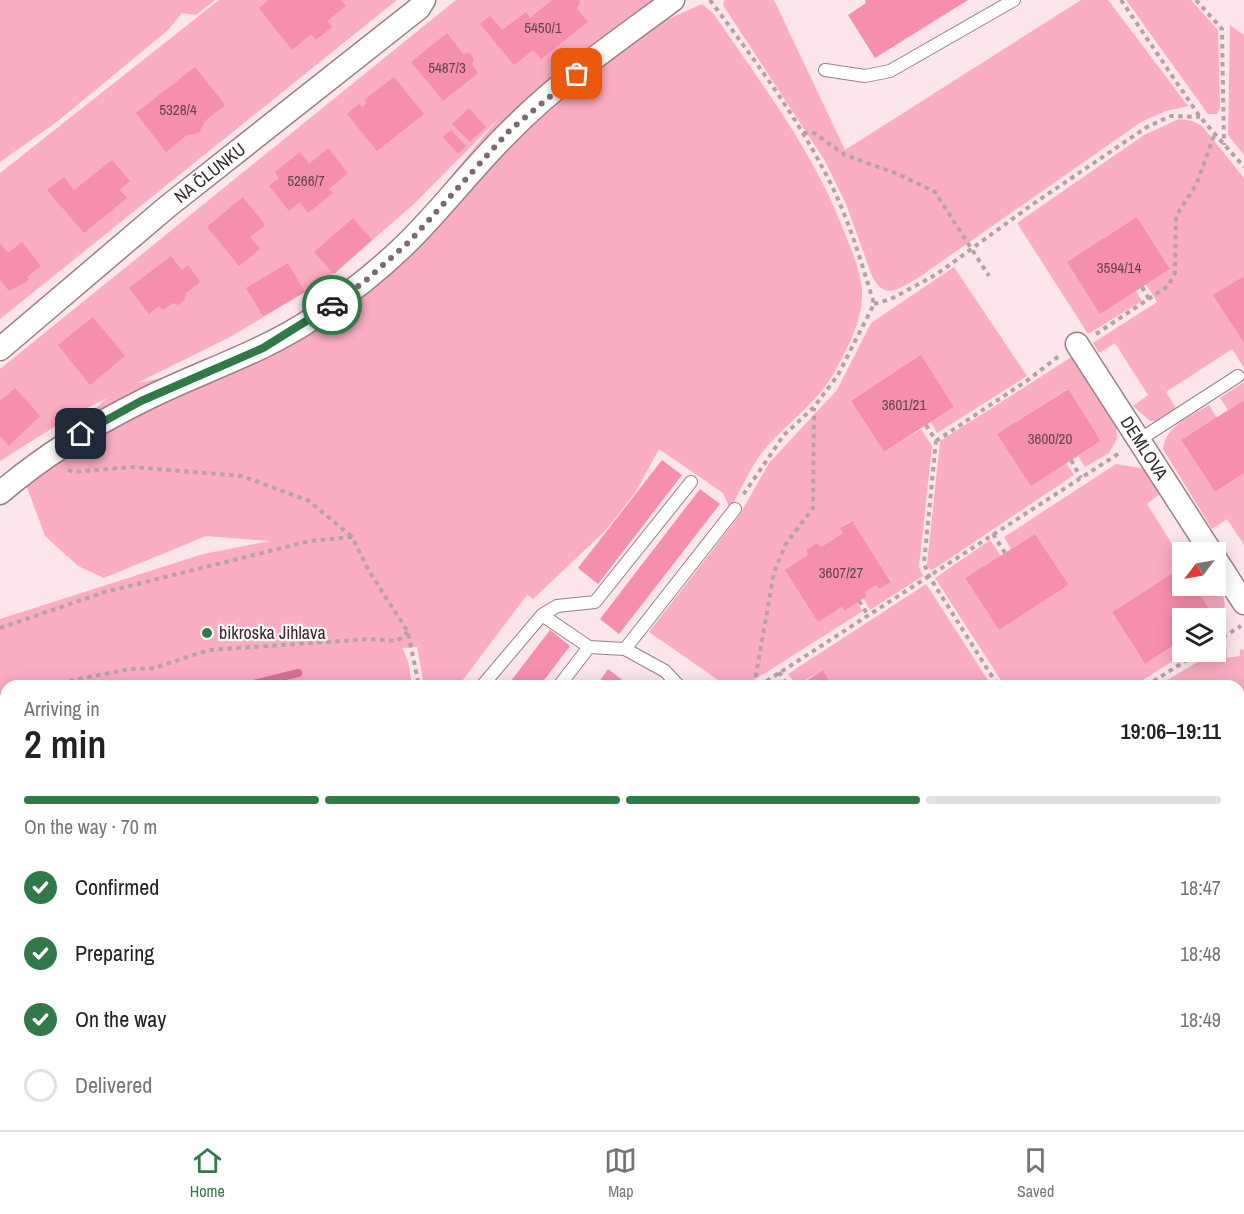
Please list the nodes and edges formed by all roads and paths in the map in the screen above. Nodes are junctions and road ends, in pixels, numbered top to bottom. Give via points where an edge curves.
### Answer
1 (424, 0) edge
2 (674, 0) edge
3 (710, 0) edge
4 (1014, 0) edge
5 (1121, 0) edge
6 (1196, 0) edge
7 (825, 70) dead end
8 (1200, 117) junction
9 (803, 133) junction
10 (1215, 133) junction
11 (1224, 145) junction
12 (1244, 167) edge
13 (973, 249) junction
14 (989, 276) dead end
15 (1142, 287) dead end
16 (1150, 301) junction
17 (874, 304) junction
18 (1077, 344) junction
19 (0, 349) edge
20 (1238, 376) dead end
21 (814, 407) junction
22 (926, 425) dead end
23 (1139, 440) junction
24 (936, 441) junction
25 (44, 459) junction
26 (1071, 460) dead end
27 (1081, 478) junction
28 (690, 483) dead end
29 (0, 493) edge
30 (735, 509) joint
31 (993, 534) junction
32 (352, 537) junction
33 (1205, 542) edge
34 (1005, 553) dead end
35 (1226, 575) edge
36 (929, 576) junction
37 (859, 601) dead end
38 (1244, 603) edge
39 (542, 615) junction
40 (868, 615) junction
41 (1244, 624) edge
42 (0, 628) edge
43 (408, 632) junction
44 (1226, 635) edge
45 (589, 646) junction
46 (625, 649) junction
47 (1181, 662) edge
48 (779, 672) junction
49 (74, 680) edge
50 (418, 680) edge
51 (487, 680) edge
52 (564, 680) edge
53 (673, 680) edge
54 (755, 680) edge
55 (768, 680) edge
56 (784, 680) edge
57 (994, 680) edge
58 (1155, 680) edge

1 - 19 street, NA ČLUNKU via 419,8 167,207
2 - 25 street via 510,130 410,241 364,282 313,319 263,348 141,401
3 - 9 path
4 - 7 lane via 890,71 865,76
5 - 8 path
6 - 11 path via 1222,29
8 - 10 path
8 - 13 path via 1171,116 1148,127 1032,204
9 - 13 path via 814,133 845,155 935,192
9 - 17 path via 849,227
10 - 11 path
10 - 16 path via 1196,185 1176,216 1175,273 1168,286
11 - 12 path
13 - 14 path
13 - 17 path via 912,289
15 - 16 path
16 - 18 path
17 - 21 path via 838,375
18 - 23 street, DEMLOVA
18 - 24 path
20 - 23 lane
21 - 30 path via 784,435
21 - 54 path via 813,508 786,544 774,572
22 - 24 path
23 - 27 path
23 - 33 street, DEMLOVA
24 - 36 path via 924,563
25 - 29 street
25 - 32 path via 74,472 132,467 242,476 309,501
26 - 27 path
27 - 31 path
28 - 39 lane via 595,602 557,606
30 - 46 lane
31 - 34 path
31 - 36 path
32 - 42 path via 310,541 105,592
32 - 43 path
35 - 38 street
36 - 40 path
36 - 57 path
37 - 40 path
39 - 45 lane
39 - 51 lane
40 - 48 path
41 - 44 path
43 - 49 path via 397,641 370,639 209,650 153,668
43 - 50 path
45 - 46 lane
45 - 52 lane
46 - 53 lane via 664,670
47 - 58 path
48 - 55 path
48 - 56 path

